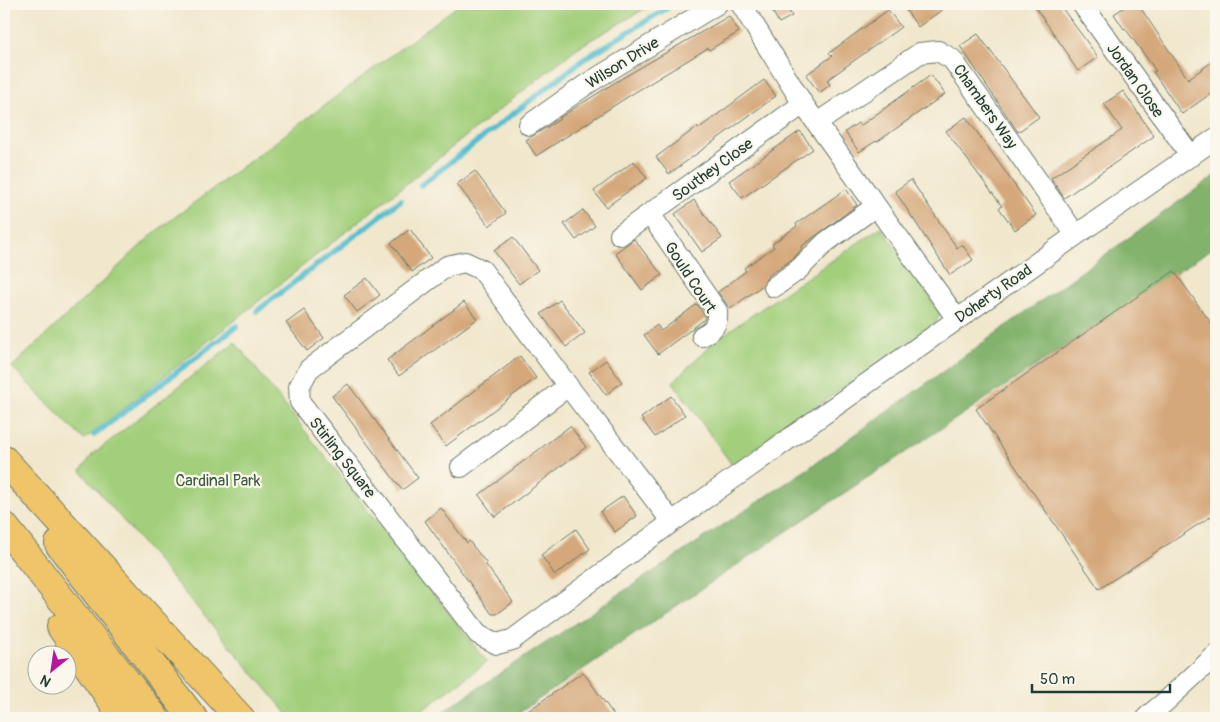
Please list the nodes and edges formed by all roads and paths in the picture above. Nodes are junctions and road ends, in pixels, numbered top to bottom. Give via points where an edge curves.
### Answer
1 (717, 4) edge
2 (742, 4) edge
3 (1090, 7) edge
4 (804, 104) junction
5 (817, 123) junction
6 (529, 124) dead end
7 (1216, 138) edge
8 (1191, 156) junction
9 (876, 206) junction
10 (650, 214) junction
11 (620, 235) dead end
12 (1076, 235) junction
13 (774, 287) dead end
14 (957, 319) junction
15 (702, 336) dead end
16 (568, 386) junction
17 (772, 451) joint
18 (4, 460) edge
19 (461, 467) dead end
20 (4, 474) edge
21 (672, 522) junction
22 (4, 526) edge
23 (4, 544) edge
24 (1216, 655) edge
25 (1148, 716) dead end
26 (124, 718) edge
27 (154, 718) edge
28 (194, 718) edge
29 (240, 718) edge

1 - 6 street, Wilson Drive via 587,84
2 - 4 street
3 - 8 street, Jordan Close
4 - 5 street
4 - 10 street, Southey Close
5 - 9 street
5 - 12 street, Chambers Way via 920,53 938,51 952,59
7 - 8 street, Doherty Road
8 - 12 street, Doherty Road
9 - 13 street via 826,242 798,270
9 - 14 street
10 - 11 street, Southey Close
10 - 15 street, Gould Court via 717,311 718,321 712,331
12 - 14 street, Doherty Road
14 - 17 street, Doherty Road
16 - 19 street
16 - 21 street, Stirling Square
16 - 21 street, Stirling Square via 482,270 465,262 447,266 309,369 299,387 300,402 478,634 498,644 512,640
17 - 21 street, Stirling Square
18 - 29 main road
20 - 28 main road
22 - 27 main road
23 - 26 main road
24 - 25 street

